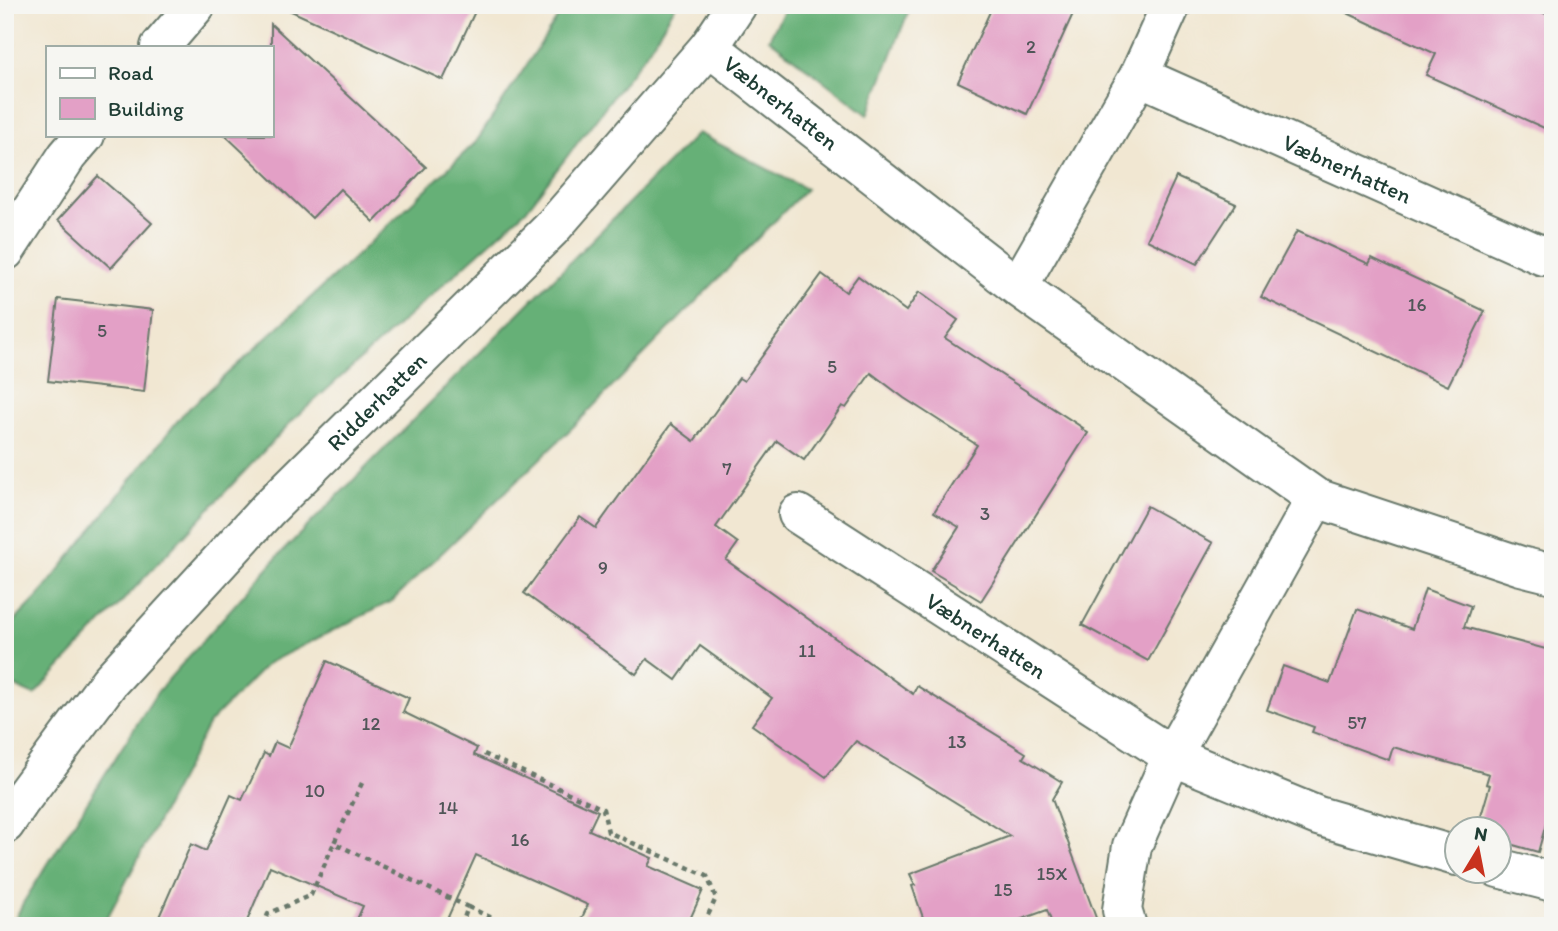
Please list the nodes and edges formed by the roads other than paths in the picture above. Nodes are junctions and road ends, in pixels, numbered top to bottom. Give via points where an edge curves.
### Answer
1 (196, 5) edge
2 (737, 5) edge
3 (1171, 5) edge
4 (161, 46) edge
5 (709, 47) junction
6 (1139, 76) junction
7 (84, 136) edge
8 (5, 251) edge
9 (1553, 251) edge
10 (1018, 287) junction
11 (1316, 498) junction
12 (799, 514) dead end
13 (1553, 574) edge
14 (1172, 756) junction
15 (10, 808) edge
16 (1442, 852) edge
17 (1512, 871) edge
18 (1553, 882) edge
19 (1127, 926) edge

1 - 4 street
2 - 5 street, Ridderhatten
3 - 6 street
5 - 10 street, Væbnerhatten
5 - 15 street, Ridderhatten via 551,229 268,509 109,682
6 - 9 street, Væbnerhatten via 1543,256
6 - 10 street
7 - 8 street via 66,156
10 - 11 street, Væbnerhatten
11 - 13 street, Væbnerhatten
11 - 14 street
12 - 14 street, Væbnerhatten
14 - 16 street, Væbnerhatten via 1318,816
14 - 19 street via 1132,846 1122,911
17 - 18 street

